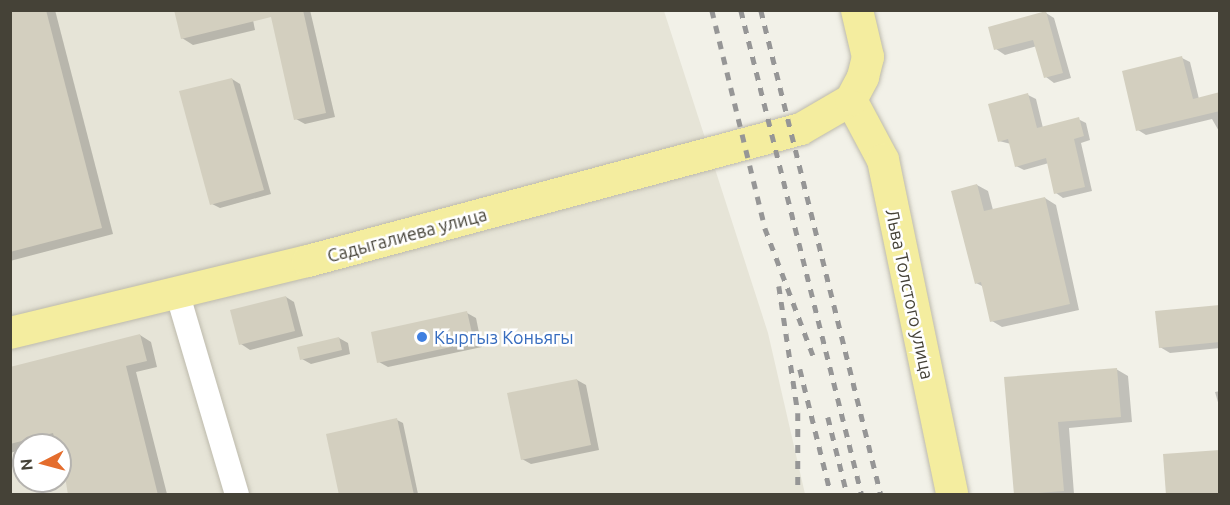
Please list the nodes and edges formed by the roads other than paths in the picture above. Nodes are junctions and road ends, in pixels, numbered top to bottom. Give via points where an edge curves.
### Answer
1 (857, 10) edge
2 (851, 100) junction
3 (177, 292) junction
4 (10, 333) edge
5 (237, 495) edge
6 (952, 495) edge

1 - 2 main road via 868,57
2 - 3 main road, Садыгалиева улица via 801,129 308,261
2 - 6 main road, Льва Толстого улица via 883,160
3 - 4 main road, Садыгалиева улица
3 - 5 street

